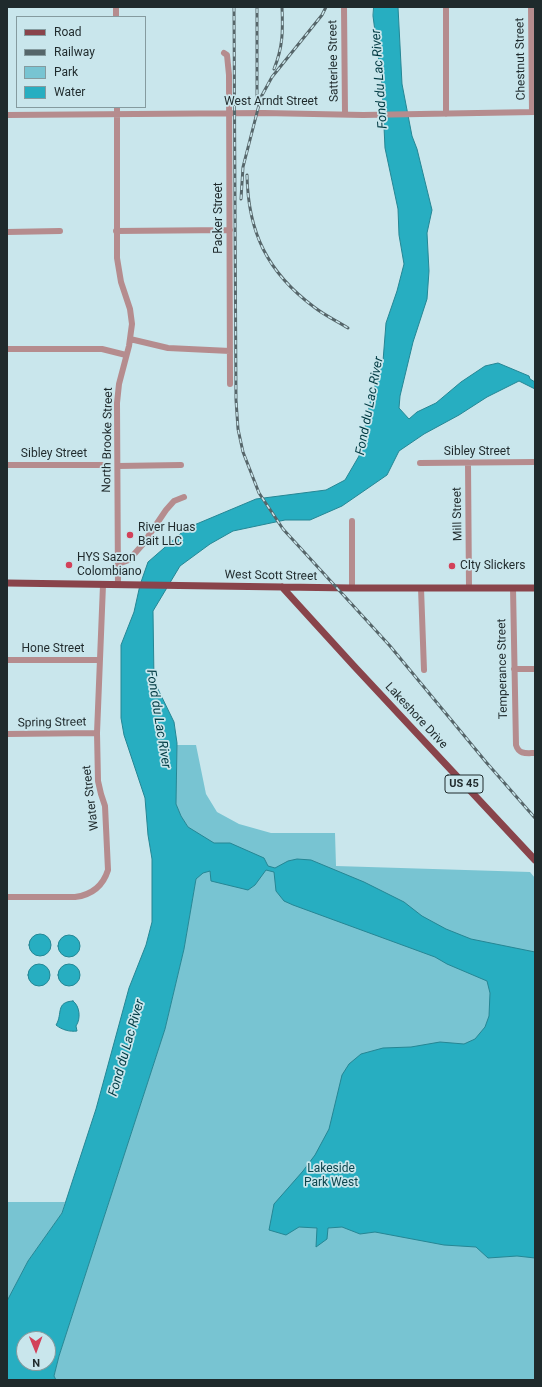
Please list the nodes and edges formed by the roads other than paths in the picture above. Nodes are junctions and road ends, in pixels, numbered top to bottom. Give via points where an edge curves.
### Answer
1 (344, 7) edge
2 (446, 7) edge
3 (531, 7) edge
4 (224, 53) dead end
5 (117, 108) edge
6 (534, 112) edge
7 (229, 113) junction
8 (345, 114) junction
9 (446, 114) junction
10 (117, 115) junction
11 (7, 116) edge
12 (230, 230) junction
13 (60, 231) dead end
14 (116, 231) junction
15 (7, 232) edge
16 (130, 340) junction
17 (7, 349) edge
18 (230, 351) junction
19 (126, 355) junction
20 (230, 384) dead end
21 (535, 462) edge
22 (420, 463) dead end
23 (468, 463) junction
24 (7, 465) edge
25 (102, 465) dead end
26 (181, 465) dead end
27 (118, 466) junction
28 (184, 497) dead end
29 (352, 521) dead end
30 (118, 564) junction
31 (7, 583) edge
32 (104, 585) junction
33 (118, 585) junction
34 (282, 587) junction
35 (352, 588) junction
36 (421, 588) junction
37 (469, 588) junction
38 (513, 588) junction
39 (535, 588) edge
40 (7, 660) edge
41 (99, 660) junction
42 (514, 669) junction
43 (535, 669) edge
44 (424, 670) dead end
45 (97, 733) junction
46 (7, 734) edge
47 (535, 753) edge
48 (535, 860) edge
49 (7, 897) edge

1 - 8 street, Satterlee Street
2 - 9 street
3 - 6 street, Chestnut Street
4 - 7 street, Packer Street via 228,61
5 - 10 street, North Brooke Street
6 - 9 street, West Arndt Street
7 - 8 street, West Arndt Street
7 - 10 street, West Arndt Street
7 - 12 street, Packer Street
8 - 9 street, West Arndt Street
10 - 11 street, West Arndt Street
10 - 14 street, North Brooke Street
12 - 14 street
12 - 18 street, Packer Street
13 - 15 street
14 - 16 street, North Brooke Street via 121,282 131,316
16 - 18 street via 168,348
16 - 19 street, North Brooke Street
17 - 19 street via 102,349
18 - 20 street, Packer Street
19 - 27 street, North Brooke Street via 118,392
21 - 23 street, Sibley Street
22 - 23 street, Sibley Street
23 - 37 street, Mill Street
24 - 25 street, Sibley Street
26 - 27 street
27 - 30 street, North Brooke Street
28 - 30 street via 174,501 166,510 129,560
29 - 35 street
30 - 33 street, North Brooke Street
31 - 32 main road, West Scott Street
32 - 33 main road, West Scott Street
32 - 41 street, Water Street
33 - 34 main road, West Scott Street
34 - 35 main road, West Scott Street
34 - 48 main road, Lakeshore Drive / US 45
35 - 36 main road, West Scott Street
36 - 37 main road, West Scott Street
36 - 44 street
37 - 38 main road, West Scott Street
38 - 39 main road, West Scott Street
38 - 42 street, Temperance Street
40 - 41 street, Hone Street
41 - 45 street, Water Street
42 - 43 street
42 - 47 street, Temperance Street via 515,735 518,750 522,753
45 - 46 street, Spring Street
45 - 49 street, Water Street via 98,781 105,806 108,870 104,879 93,891 80,896

